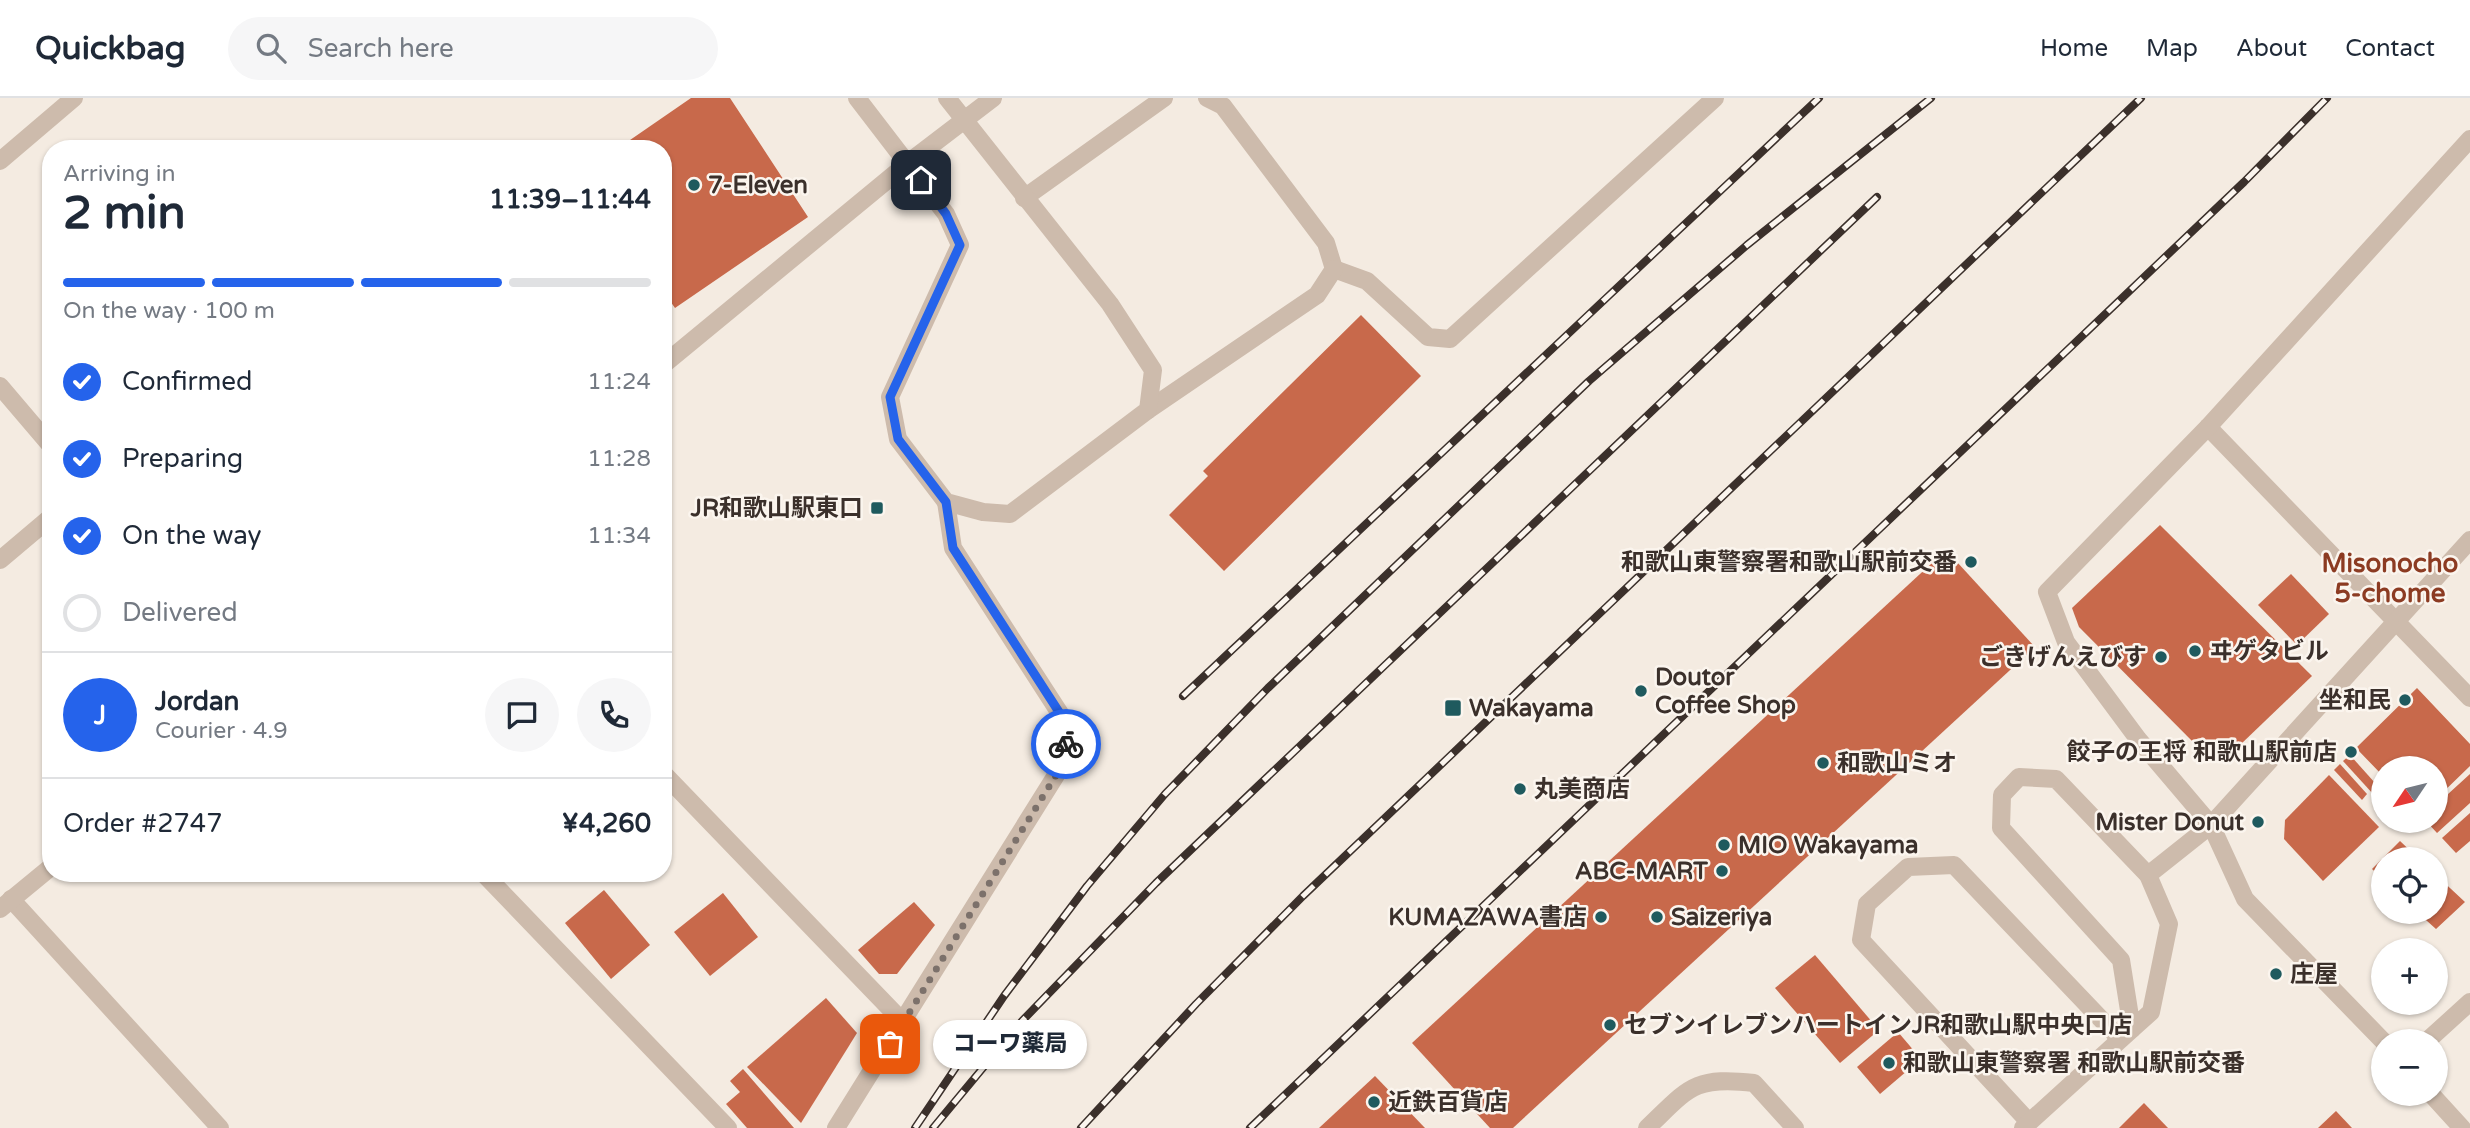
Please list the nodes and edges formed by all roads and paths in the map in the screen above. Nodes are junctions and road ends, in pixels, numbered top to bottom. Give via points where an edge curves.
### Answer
1 (74, 98) edge
2 (857, 98) edge
3 (947, 98) edge
4 (993, 98) edge
5 (1164, 98) edge
6 (1207, 98) edge
7 (1705, 101) edge
8 (962, 118) junction
9 (2470, 139) edge
10 (0, 161) edge
11 (908, 163) junction
12 (1024, 198) junction
13 (1334, 269) junction
14 (672, 358) edge
15 (0, 386) edge
16 (1147, 410) junction
17 (2208, 427) junction
18 (42, 435) edge
19 (946, 502) junction
20 (42, 525) edge
21 (2470, 540) edge
22 (0, 560) edge
23 (2395, 621) junction
24 (2470, 698) edge
25 (672, 782) edge
26 (2211, 825) junction
27 (42, 874) edge
28 (2148, 875) junction
29 (492, 882) edge
30 (6, 904) edge
31 (2470, 1002) edge
32 (903, 1022) junction
33 (2371, 1029) edge
34 (2440, 1029) edge
35 (2126, 1034) junction
36 (2442, 1106) edge
37 (2026, 1125) edge
38 (220, 1128) edge
39 (728, 1128) edge
40 (836, 1128) edge
41 (1647, 1128) edge
42 (1796, 1128) edge
43 (2462, 1128) edge

1 - 10 street
2 - 11 street
3 - 8 street
4 - 8 street
5 - 12 street
6 - 13 street via 1223,106 1326,243
7 - 13 street via 1450,339 1428,337 1367,281
8 - 11 street
8 - 12 street
9 - 17 street
11 - 14 street
11 - 19 street via 946,214 960,245 890,397 898,439
12 - 16 street via 1110,304 1153,370
13 - 16 street via 1317,295
15 - 18 street
16 - 19 street via 1010,514
17 - 23 street
17 - 26 street via 2048,592 2066,642 2138,739
19 - 32 street via 953,548 1070,729 1058,772
20 - 22 street
21 - 23 street
23 - 24 street
23 - 26 street
25 - 32 street
26 - 28 street
26 - 33 street via 2245,899
27 - 30 street
28 - 35 street via 2169,924 2151,1012
28 - 35 street via 2056,779 2019,778 2002,794 2001,828 2121,960
29 - 39 street
30 - 38 street
31 - 34 street
32 - 40 street
35 - 37 street
35 - 37 street via 1954,865 1908,867 1867,904 1861,940
36 - 43 street
41 - 42 street via 1690,1087 1718,1079 1754,1083

